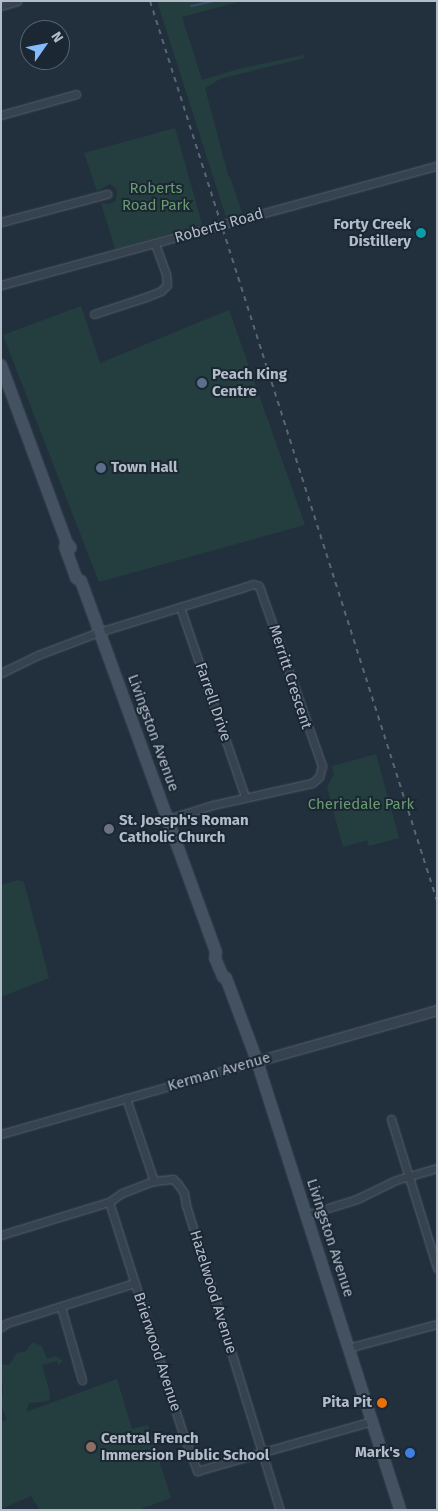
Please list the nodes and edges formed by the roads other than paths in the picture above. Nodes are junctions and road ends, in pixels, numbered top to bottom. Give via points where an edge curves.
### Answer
1 (17, 1) edge
2 (1, 6) edge
3 (76, 94) dead end
4 (1, 115) edge
5 (437, 166) edge
6 (107, 194) dead end
7 (1, 222) edge
8 (155, 244) junction
9 (1, 285) edge
10 (94, 314) dead end
11 (1, 365) edge
12 (180, 607) junction
13 (99, 632) junction
14 (1, 673) edge
15 (245, 797) junction
16 (168, 819) junction
17 (437, 1010) edge
18 (257, 1061) junction
19 (126, 1098) junction
20 (392, 1119) dead end
21 (1, 1134) edge
22 (437, 1168) edge
23 (408, 1176) junction
24 (154, 1181) junction
25 (109, 1202) junction
26 (306, 1215) junction
27 (1, 1235) edge
28 (437, 1268) edge
29 (135, 1282) junction
30 (61, 1307) junction
31 (437, 1324) edge
32 (1, 1326) edge
33 (348, 1348) junction
34 (82, 1380) dead end
35 (372, 1421) junction
36 (262, 1453) junction
37 (280, 1510) edge
38 (400, 1510) edge

1 - 2 street
3 - 4 street
5 - 8 street, Roberts Road
6 - 7 street
8 - 9 street, Roberts Road
8 - 10 street via 167,285 146,297
11 - 13 main road, Livingston Avenue via 67,544 65,547 76,578 81,581
12 - 13 street, Merritt Crescent
12 - 15 street, Farrell Drive
12 - 15 street, Merritt Crescent via 253,584 259,586 322,766 320,777 312,783
13 - 14 street, Merritt Crescent
13 - 16 main road, Livingston Avenue
15 - 16 street, Merritt Crescent
16 - 18 main road, Livingston Avenue via 216,952 215,958 226,978
17 - 18 street, Kerman Avenue
18 - 19 street, Kerman Avenue
18 - 26 main road, Livingston Avenue
19 - 21 street, Kerman Avenue
19 - 24 street
20 - 23 street
22 - 23 street
23 - 26 street via 357,1199
23 - 28 street
24 - 25 street via 122,1193
24 - 36 street, Hazelwood Avenue via 173,1179 184,1193
25 - 27 street
25 - 29 street, Brierwood Avenue
26 - 33 main road, Livingston Avenue
29 - 30 street
29 - 36 street, Brierwood Avenue via 194,1467 203,1471
30 - 32 street
30 - 34 street
31 - 33 street
33 - 35 main road, Livingston Avenue
35 - 36 street, Brierwood Avenue
35 - 38 main road, Livingston Avenue
36 - 37 street, Hazelwood Avenue

